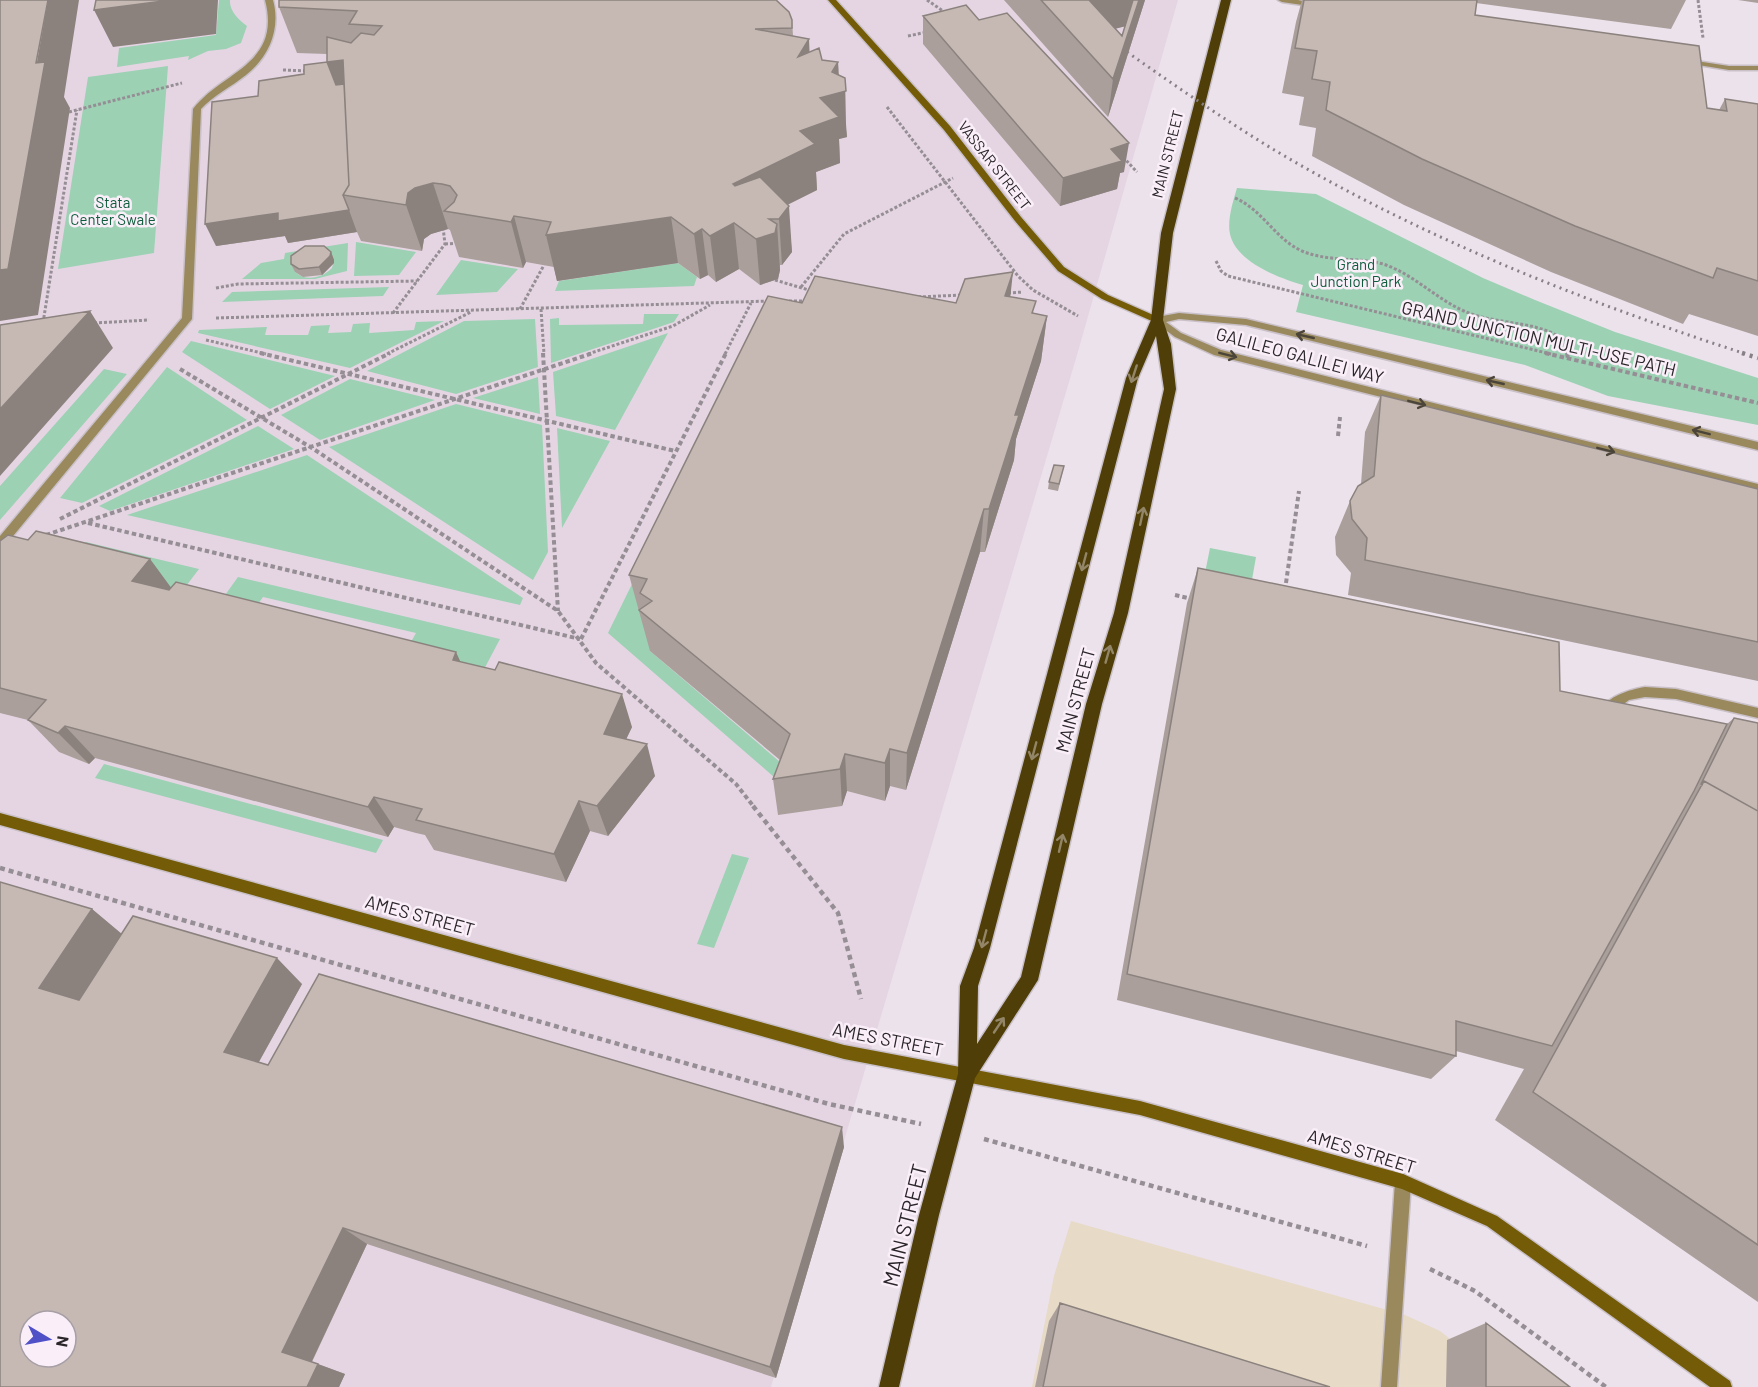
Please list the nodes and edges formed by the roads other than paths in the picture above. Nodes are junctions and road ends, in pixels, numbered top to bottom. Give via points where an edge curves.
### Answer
1 (269, 0) edge
2 (832, 0) edge
3 (1226, 0) edge
4 (1282, 0) edge
5 (1328, 7) edge
6 (1673, 59) edge
7 (1758, 68) edge
8 (1157, 320) junction
9 (1758, 446) edge
10 (1758, 488) edge
11 (0, 544) edge
12 (1758, 713) edge
13 (1601, 720) edge
14 (0, 819) edge
15 (967, 1074) junction
16 (1403, 1182) junction
17 (889, 1387) edge
18 (1389, 1387) edge
19 (1724, 1387) edge

1 - 11 street via 274,13 272,31 249,68 216,89 197,109 187,318
2 - 8 street, VASSAR STREET via 947,128 1061,268 1105,297
3 - 8 main road, MAIN STREET via 1167,233
4 - 5 street
6 - 7 street via 1729,68
9 -> 8 street, GALILEO GALILEI WAY via 1246,322 1179,316
8 -> 10 street, GALILEO GALILEI WAY via 1178,335 1218,353
8 -> 15 main road, MAIN STREET via 1132,378 969,986
15 -> 8 main road, MAIN STREET via 1029,980 1094,704 1125,593 1170,389 1165,344
12 - 13 street via 1655,691 1617,700 1603,712
14 - 15 street, AMES STREET via 844,1052
15 - 16 street, AMES STREET via 1140,1108
15 - 17 main road, MAIN STREET
16 - 18 street
16 - 19 street, AMES STREET via 1492,1221

